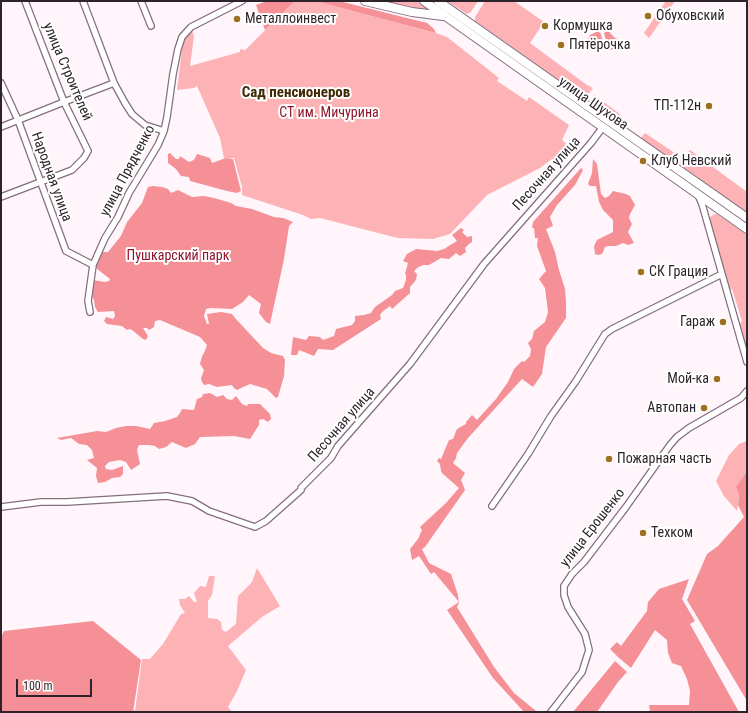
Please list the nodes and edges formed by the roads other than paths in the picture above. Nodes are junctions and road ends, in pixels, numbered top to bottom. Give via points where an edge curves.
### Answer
1 (25, 1) edge
2 (83, 1) edge
3 (141, 1) edge
4 (242, 1) edge
5 (365, 1) edge
6 (424, 1) edge
7 (438, 1) edge
8 (449, 15) junction
9 (151, 26) dead end
10 (1, 83) edge
11 (114, 83) junction
12 (64, 102) junction
13 (18, 120) junction
14 (606, 124) junction
15 (1, 127) edge
16 (164, 131) junction
17 (40, 182) junction
18 (698, 194) junction
19 (1, 197) edge
20 (747, 218) edge
21 (747, 229) edge
22 (93, 265) junction
23 (722, 274) junction
24 (90, 312) dead end
25 (747, 362) edge
26 (747, 391) edge
27 (492, 506) dead end
28 (1, 507) edge
29 (551, 712) edge

1 - 12 street, улица Строителей
2 - 11 street
3 - 9 street
4 - 16 street, улица Прядченко via 191,27 182,37
5 - 8 main road via 412,12
6 - 8 main road, улица Шухова
7 - 8 main road, улица Шухова
8 - 14 main road, улица Шухова
10 - 13 street, Народная улица
11 - 12 street
11 - 16 street via 132,114 145,125
12 - 13 street
12 - 17 street, улица Строителей via 88,151 72,170
13 - 15 street
13 - 17 street, Народная улица
14 - 18 main road, улица Шухова
14 - 20 main road, улица Шухова
14 - 28 street, Песочная улица via 484,264 410,364 338,446 331,458 301,490 266,521 255,527 209,511 192,501 167,496 41,502
16 - 22 street, улица Прядченко
17 - 19 street
17 - 22 street, Народная улица via 66,251
18 - 21 main road, улица Шухова
18 - 23 street
22 - 24 street, улица Прядченко via 88,301
23 - 25 street
23 - 27 street via 605,334
26 - 29 street, улица Ерошенко via 741,398 677,437 564,586 568,607 585,634 589,650 582,672

